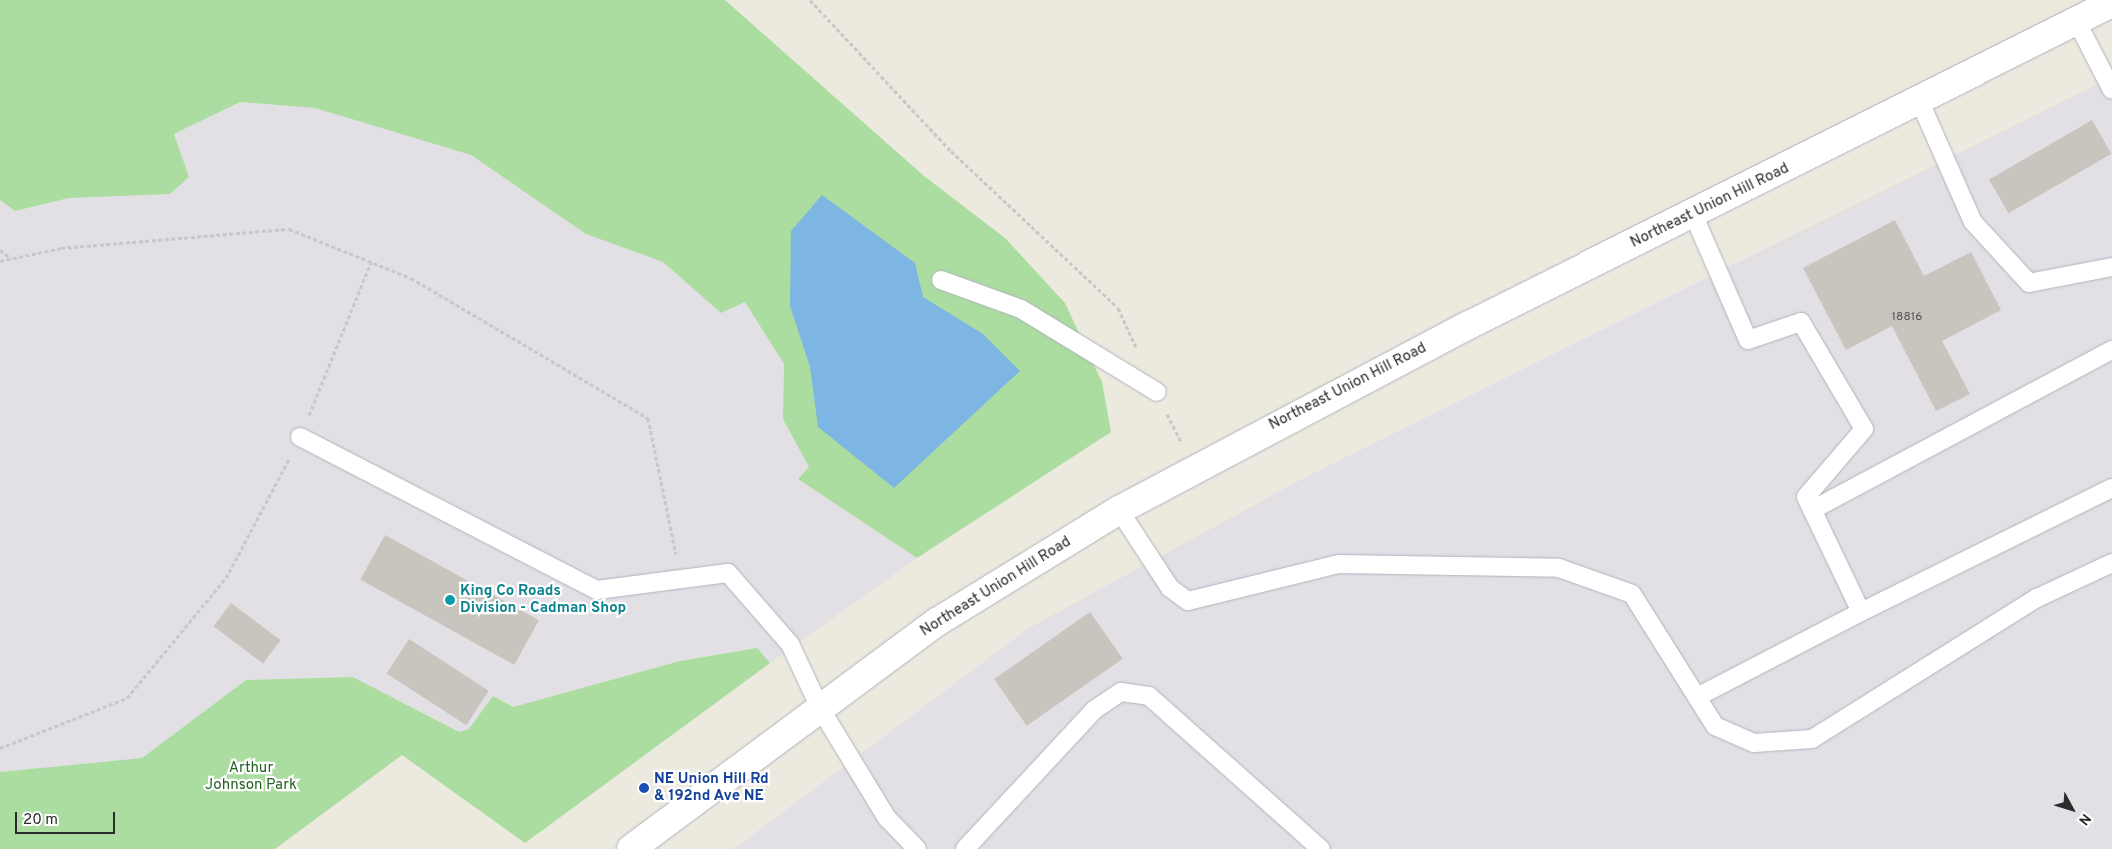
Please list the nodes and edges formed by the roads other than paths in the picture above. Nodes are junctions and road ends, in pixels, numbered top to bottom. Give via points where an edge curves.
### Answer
1 (2112, 3) edge
2 (2077, 22) junction
3 (2112, 90) edge
4 (1920, 102) junction
5 (1692, 214) junction
6 (2112, 267) edge
7 (941, 280) dead end
8 (2112, 350) edge
9 (1157, 392) road end
10 (300, 437) road end
11 (2112, 488) edge
12 (1119, 510) junction
13 (1812, 510) junction
14 (2112, 564) edge
15 (1861, 612) junction
16 (1697, 697) junction
17 (820, 708) junction
18 (631, 849) edge
19 (917, 849) edge
20 (965, 849) edge
21 (1320, 849) edge

1 - 2 main road, Northeast Union Hill Road
2 - 3 lane
2 - 4 main road, Northeast Union Hill Road
4 - 5 main road, Northeast Union Hill Road
4 - 6 lane via 1973,222 2030,282
5 - 12 main road, Northeast Union Hill Road via 1193,468
5 - 13 lane via 1748,340 1801,322 1864,430 1806,497
7 - 9 lane via 1021,309
8 - 13 lane
10 - 17 lane via 597,590 728,573 790,644
11 - 15 lane
12 - 16 lane via 1170,588 1188,601 1339,564 1559,568 1632,594
12 - 17 main road, Northeast Union Hill Road via 937,622
13 - 15 lane
14 - 16 lane via 2037,598 1812,739 1754,743 1715,726
15 - 16 lane
17 - 18 main road, Northeast Union Hill Road
17 - 19 lane via 887,818
20 - 21 lane via 1094,710 1122,692 1149,696

